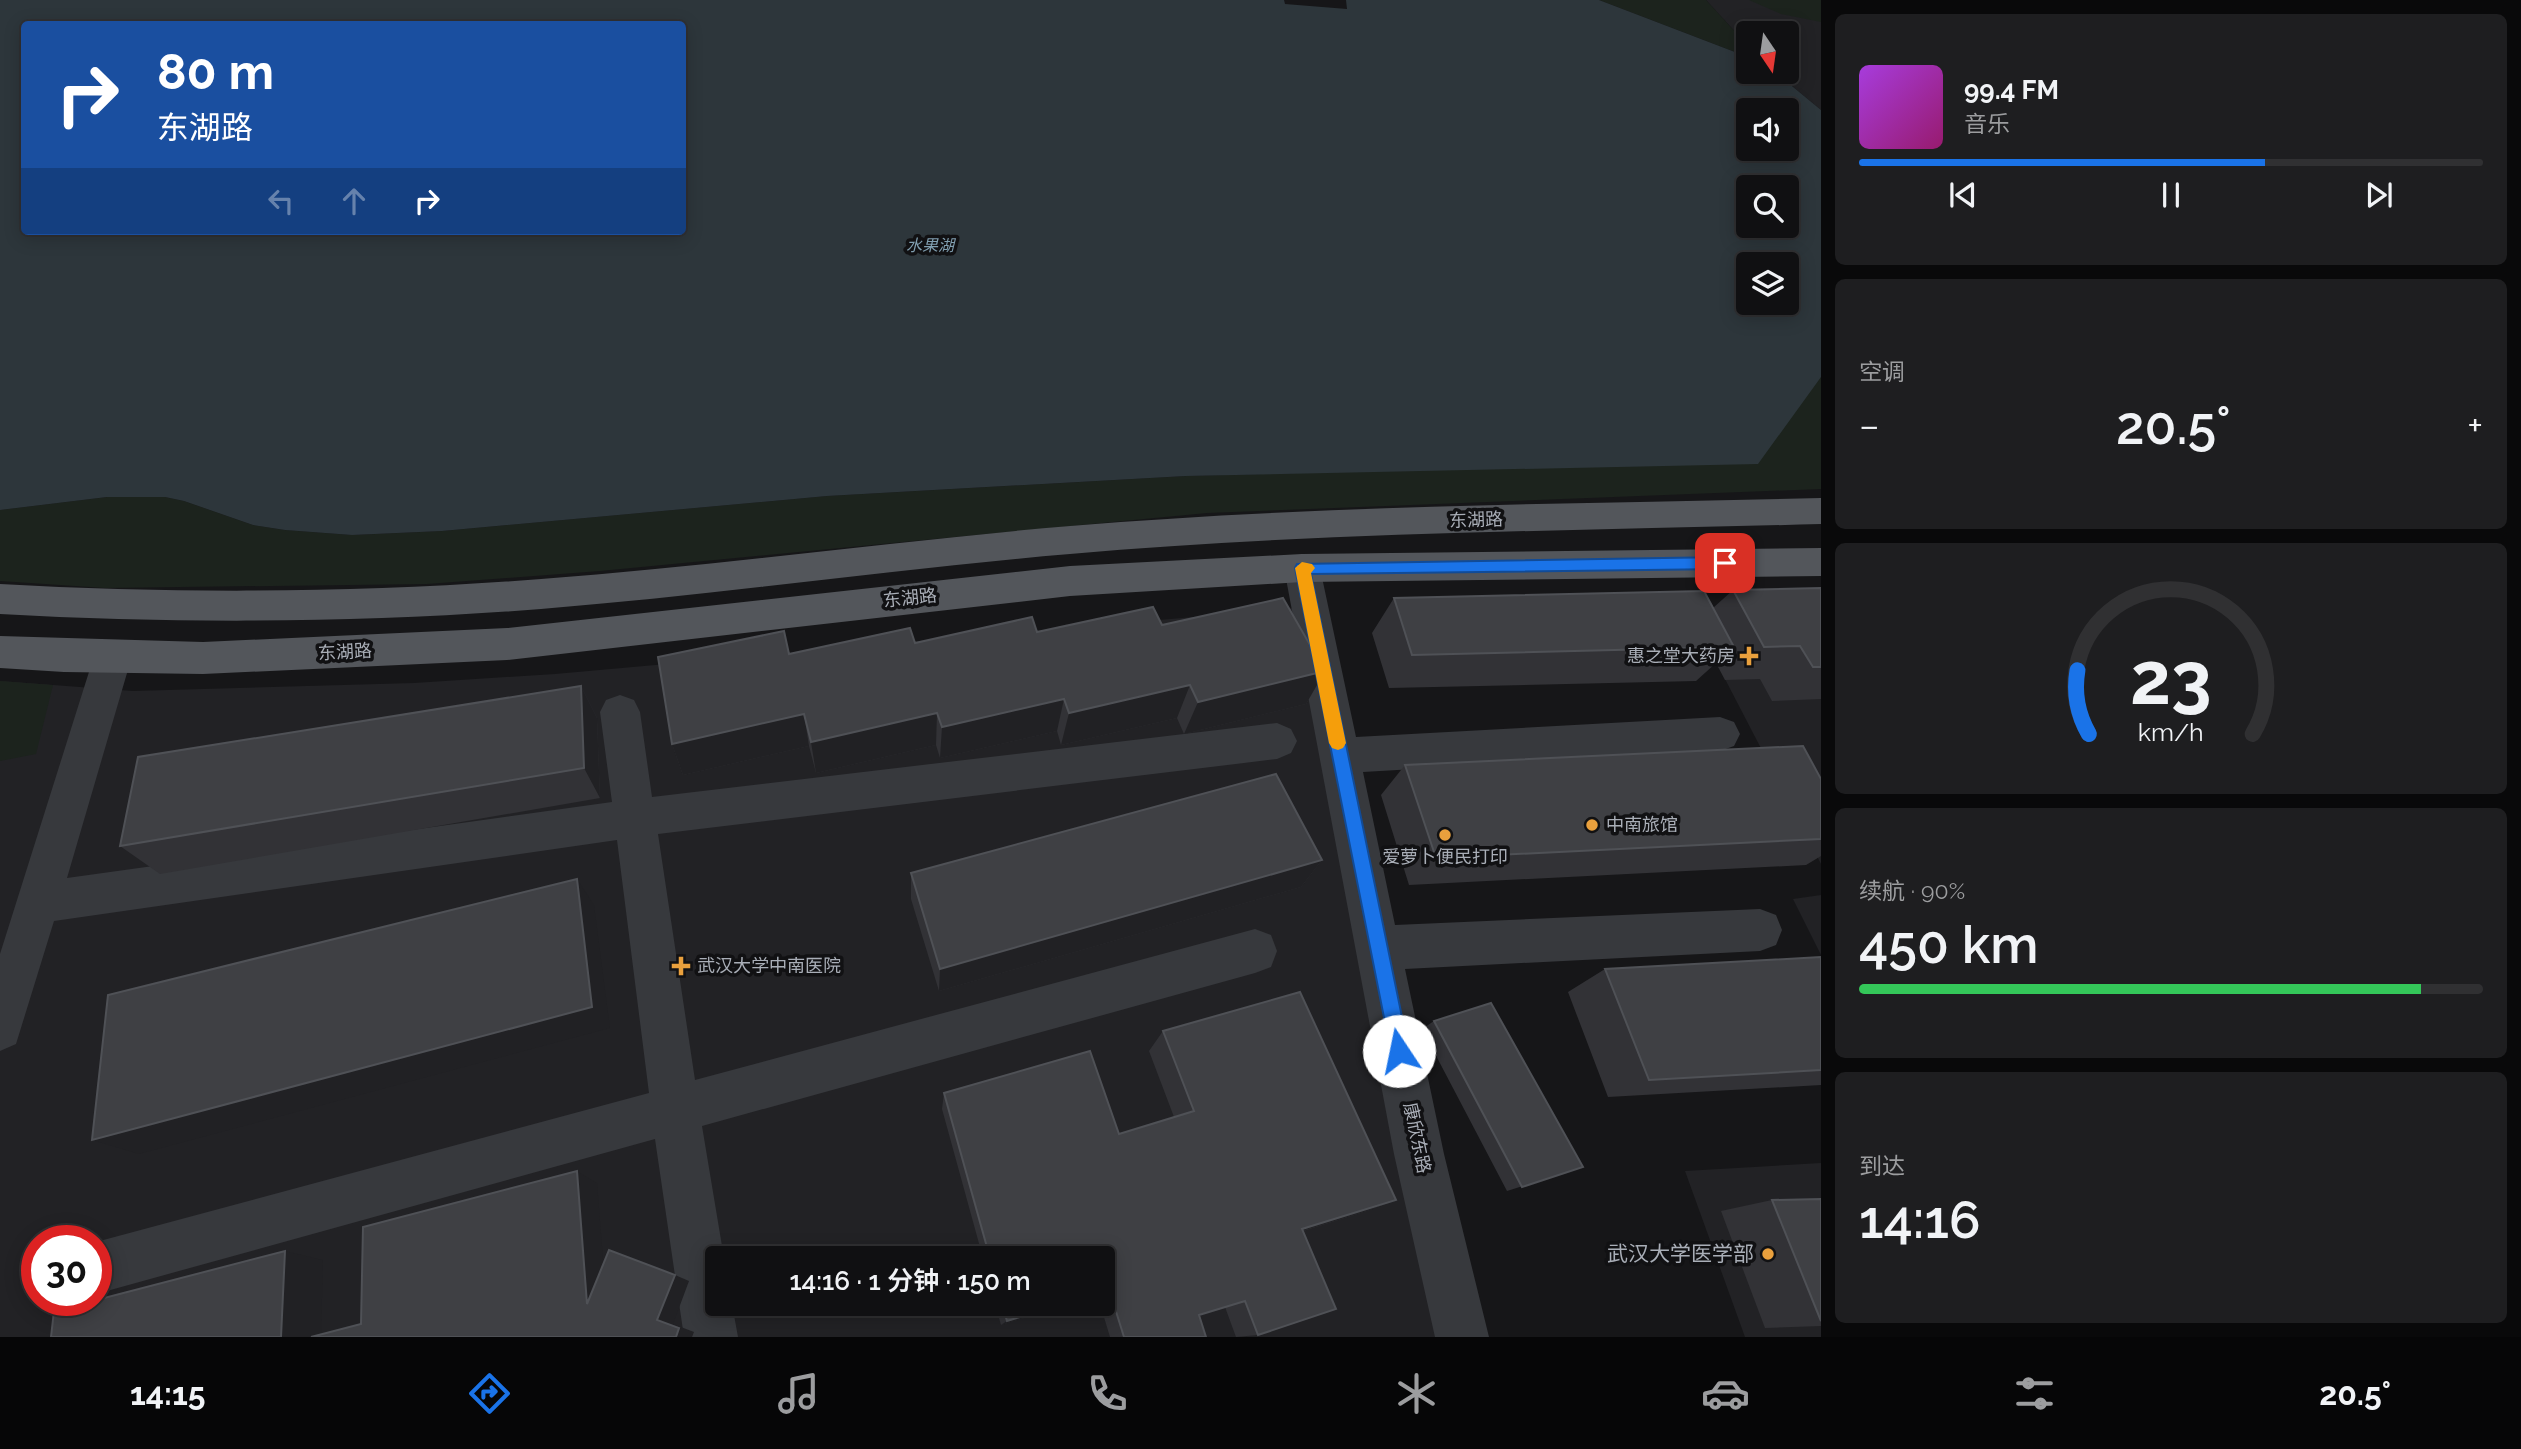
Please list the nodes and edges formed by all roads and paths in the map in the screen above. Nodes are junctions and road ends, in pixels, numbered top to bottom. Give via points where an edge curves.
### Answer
1 (1821, 511) edge
2 (1821, 562) edge
3 (1302, 568) junction
4 (0, 599) edge
5 (0, 652) edge
6 (113, 656) junction
7 (620, 712) dead end
8 (1720, 734) dead end
9 (1277, 741) dead end
10 (1340, 756) junction
11 (635, 818) junction
12 (38, 903) junction
13 (1760, 930) dead end
14 (1378, 948) junction
15 (1255, 951) dead end
16 (0, 1028) edge
17 (675, 1109) junction
18 (112, 1264) edge
19 (711, 1337) edge
20 (1462, 1337) edge

1 - 4 main road, 东湖路 via 1270,526 1041,543 542,594 418,601 94,604
2 - 3 main road, 东湖路
3 - 6 main road, 东湖路 via 1057,583 507,644 203,658
3 - 10 street, 康欣东路
5 - 6 main road, 东湖路
6 - 12 street
7 - 11 street
8 - 10 street
9 - 11 street
10 - 14 street, 康欣东路
11 - 12 street
11 - 17 street
12 - 16 street
13 - 14 street
14 - 20 street, 康欣东路
15 - 17 street
17 - 18 street
17 - 19 street

